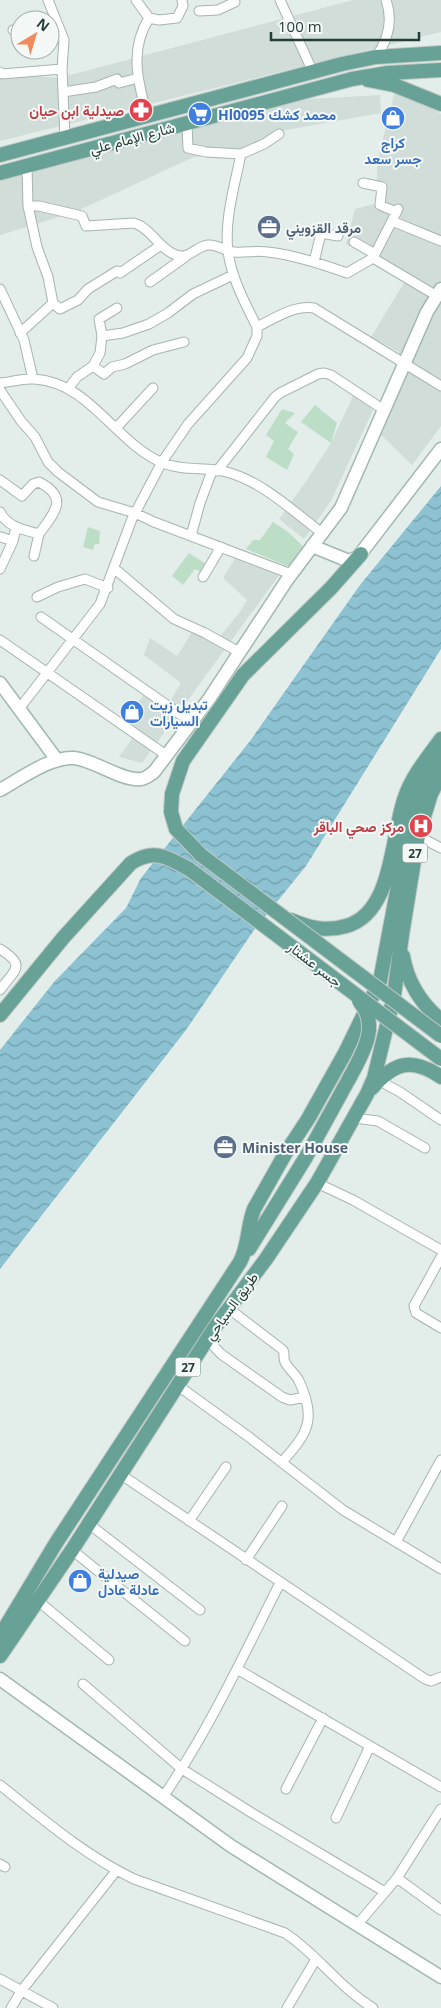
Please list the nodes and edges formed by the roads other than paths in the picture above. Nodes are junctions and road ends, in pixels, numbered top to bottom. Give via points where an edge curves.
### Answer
1 (136, 0) edge
2 (182, 0) edge
3 (234, 0) edge
4 (280, 0) edge
5 (386, 0) edge
6 (199, 11) dead end
7 (149, 18) junction
8 (60, 34) edge
9 (441, 47) edge
10 (441, 53) edge
11 (422, 54) junction
12 (376, 57) junction
13 (342, 64) junction
14 (62, 69) junction
15 (441, 70) edge
16 (0, 72) edge
17 (313, 72) junction
18 (138, 78) junction
19 (349, 80) junction
20 (63, 92) junction
21 (441, 104) edge
22 (147, 116) junction
23 (187, 123) junction
24 (279, 134) dead end
25 (65, 138) junction
26 (1, 153) edge
27 (241, 154) junction
28 (27, 166) junction
29 (0, 173) edge
30 (363, 183) dead end
31 (28, 206) junction
32 (392, 221) junction
33 (338, 236) dead end
34 (441, 241) edge
35 (354, 242) dead end
36 (161, 245) junction
37 (228, 251) junction
38 (374, 256) junction
39 (185, 257) junction
40 (314, 262) junction
41 (234, 276) junction
42 (150, 282) dead end
43 (0, 289) edge
44 (439, 293) edge
45 (53, 303) junction
46 (117, 308) dead end
47 (257, 327) junction
48 (20, 333) junction
49 (102, 336) junction
50 (184, 342) dead end
51 (404, 364) junction
52 (93, 366) junction
53 (33, 379) junction
54 (0, 383) edge
55 (441, 386) edge
56 (152, 388) dead end
57 (68, 389) junction
58 (0, 390) edge
59 (384, 410) junction
60 (116, 428) junction
61 (441, 449) edge
62 (162, 462) junction
63 (215, 471) junction
64 (58, 472) junction
65 (0, 480) edge
66 (47, 486) junction
67 (0, 512) edge
68 (135, 514) junction
69 (16, 527) junction
70 (322, 533) junction
71 (39, 534) junction
72 (191, 536) junction
73 (1, 537) edge
74 (13, 541) junction
75 (312, 546) junction
76 (220, 547) junction
77 (362, 554) junction
78 (34, 556) dead end
79 (0, 569) edge
80 (114, 569) junction
81 (291, 574) junction
82 (203, 577) dead end
83 (108, 588) junction
84 (37, 597) dead end
85 (41, 617) dead end
86 (0, 640) edge
87 (73, 640) junction
88 (239, 652) junction
89 (48, 672) junction
90 (0, 683) edge
91 (19, 709) junction
92 (191, 722) junction
93 (441, 739) edge
94 (441, 752) edge
95 (166, 755) junction
96 (57, 760) junction
97 (441, 774) edge
98 (0, 790) edge
99 (418, 836) junction
100 (441, 848) edge
101 (272, 909) junction
102 (402, 935) junction
103 (0, 949) edge
104 (343, 985) junction
105 (0, 990) edge
106 (0, 1015) edge
107 (441, 1020) edge
108 (441, 1036) edge
109 (441, 1060) edge
110 (441, 1076) edge
111 (376, 1079) junction
112 (354, 1118) junction
113 (441, 1120) edge
114 (425, 1148) dead end
115 (317, 1183) junction
116 (441, 1250) edge
117 (441, 1257) edge
118 (240, 1262) junction
119 (228, 1308) junction
120 (441, 1328) edge
121 (207, 1339) junction
122 (177, 1385) junction
123 (305, 1396) junction
124 (441, 1460) edge
125 (282, 1462) junction
126 (226, 1467) dead end
127 (120, 1474) junction
128 (282, 1506) dead end
129 (189, 1521) junction
130 (89, 1524) junction
131 (396, 1542) junction
132 (72, 1550) junction
133 (246, 1560) junction
134 (441, 1569) edge
135 (280, 1583) junction
136 (38, 1600) junction
137 (200, 1610) dead end
138 (0, 1636) edge
139 (185, 1641) dead end
140 (0, 1656) edge
141 (109, 1660) dead end
142 (237, 1669) junction
143 (441, 1676) edge
144 (0, 1679) edge
145 (83, 1684) dead end
146 (323, 1718) junction
147 (370, 1746) junction
148 (182, 1769) junction
149 (0, 1786) edge
150 (441, 1787) edge
151 (286, 1789) dead end
152 (162, 1797) junction
153 (441, 1809) edge
154 (336, 1818) dead end
155 (116, 1871) junction
156 (397, 1878) junction
157 (385, 1892) junction
158 (441, 1910) edge
159 (357, 1925) junction
160 (316, 1959) junction
161 (441, 1977) edge
162 (0, 1979) edge
163 (22, 1990) junction
164 (11, 2008) edge
165 (53, 2008) edge
166 (287, 2008) edge
167 (373, 2008) edge

1 - 7 street
2 - 7 street via 183,6 177,18
3 - 6 street via 218,10
4 - 17 street
5 - 12 street via 390,22 385,44
7 - 18 street via 142,30 136,58
8 - 14 street via 64,40
9 - 11 main road
10 - 11 main road, شارع الإمام علي
11 - 12 main road, شارع الإمام علي
12 - 13 main road, شارع الإمام علي
13 - 17 main road, شارع الإمام علي
13 - 19 main road
14 - 16 street via 11,74
14 - 20 street
15 - 19 main road, شارع الإمام علي via 388,72
17 - 22 main road, شارع الإمام علي
18 - 20 street via 119,83 116,79 96,87
18 - 22 street
19 - 21 main road via 394,84
19 - 23 main road, شارع الإمام علي
20 - 25 street
22 - 25 main road, شارع الإمام علي
23 - 27 street via 188,148
23 - 28 main road, شارع الإمام علي
24 - 27 street
25 - 26 main road, شارع الإمام علي
27 - 37 street via 230,203
28 - 29 main road, شارع الإمام علي
28 - 31 street
30 - 32 street via 382,187 380,205 397,210
31 - 36 street via 82,216 86,226 141,225
31 - 45 street
32 - 34 street
32 - 38 street
33 - 40 street via 322,233
35 - 38 street
36 - 39 street via 176,256
36 - 45 street via 120,273 116,271 102,279 69,305 60,309
37 - 39 street via 206,245
37 - 40 street via 271,252
37 - 41 street
38 - 40 street via 347,273
38 - 44 street
39 - 42 street
41 - 47 street
41 - 49 street via 193,294 149,324
43 - 48 street
44 - 51 street
45 - 48 street
46 - 49 street via 99,319
47 - 51 street via 289,311 314,308
47 - 62 street via 255,342 247,358 188,424
48 - 53 street
49 - 52 street via 100,353
50 - 52 street via 153,350 112,367 104,374
51 - 55 street
51 - 59 street
52 - 57 street via 77,377
53 - 54 street
53 - 57 street
56 - 60 street
57 - 60 street via 88,402
58 - 64 street
59 - 63 street via 332,374 318,374 275,397
59 - 70 street via 347,498
60 - 62 street via 151,457
61 - 77 street
62 - 63 street via 178,468
62 - 68 street
63 - 70 street via 241,476
63 - 72 street via 200,503
64 - 66 street
64 - 68 street via 98,502
65 - 66 street via 20,495 39,482
66 - 71 street via 58,499 58,508
67 - 69 street via 7,522
68 - 72 street
68 - 80 street
69 - 71 street
69 - 74 street
70 - 75 street
71 - 78 street
72 - 76 street
73 - 74 street
74 - 79 street
75 - 77 street via 350,561
75 - 81 street
76 - 81 street
76 - 82 street
77 - 101 main road, جسر عشتار, bridge via 234,686 183,761 172,794 171,812 176,829 201,855
80 - 83 street
80 - 88 street via 174,619
81 - 88 street
83 - 84 street via 85,579
83 - 87 street
85 - 87 street
86 - 89 street
87 - 89 street
87 - 92 street
88 - 92 street
89 - 91 street
89 - 95 street
90 - 91 street
91 - 96 street
92 - 95 street
93 - 101 main road, bridge via 404,797 386,876 378,898 364,916 350,925 321,930 304,926
94 - 118 main road, طريق السياحي / 27 via 414,809 380,981 345,1053 254,1209 248,1243
95 - 96 street via 154,772 142,779 84,760
96 - 98 street
97 - 99 main road, 27
99 - 100 street
99 - 102 main road, 27
101 - 108 main road, جسر عشتار, bridge
102 - 107 main road via 407,974 426,1005
102 - 111 main road, طريق السياحي via 394,996
103 - 105 street via 17,963
104 - 106 main road, جسر عشتار, bridge via 189,869 159,855 145,856 120,874
104 - 109 main road, جسر عشتار, bridge
104 - 118 main road, bridge via 364,1007 370,1026 369,1036 306,1157
110 - 111 main road via 418,1064 404,1064
111 - 112 main road, طريق السياحي / 27
111 - 113 street
112 - 114 street via 378,1121
112 - 115 main road, طريق السياحي / 27
115 - 116 street
115 - 119 main road, طريق السياحي / 27 via 266,1259
117 - 120 street via 414,1306 416,1313
118 - 138 main road, طريق السياحي / 27 via 56,1543
119 - 121 main road, طريق السياحي / 27
119 - 123 street via 284,1350 285,1362 296,1375
121 - 122 main road, طريق السياحي / 27
121 - 123 street via 221,1354 282,1397 290,1400
122 - 125 street
122 - 127 main road, طريق السياحي / 27
123 - 125 street via 307,1428 300,1442
124 - 131 street
125 - 131 street via 343,1510
126 - 129 street
127 - 129 street
127 - 130 main road, طريق السياحي / 27
128 - 133 street
129 - 133 street
130 - 132 main road, طريق السياحي / 27
130 - 137 street
131 - 134 street
132 - 136 main road, طريق السياحي / 27
132 - 139 street
133 - 135 street
135 - 142 street
135 - 143 street via 425,1679 431,1681
136 - 140 main road, طريق السياحي / 27
136 - 141 street
142 - 146 street
142 - 148 street
144 - 152 street
145 - 148 street
146 - 147 street
146 - 151 street
147 - 150 street
147 - 154 street
148 - 152 street
148 - 157 street
149 - 155 street via 65,1837
152 - 159 street via 258,1864
153 - 156 street
155 - 160 street via 284,1933
155 - 163 street
156 - 157 street
156 - 158 street
157 - 159 street
159 - 161 street
160 - 166 street
160 - 167 street via 362,2002
162 - 163 street
163 - 164 street
163 - 165 street

